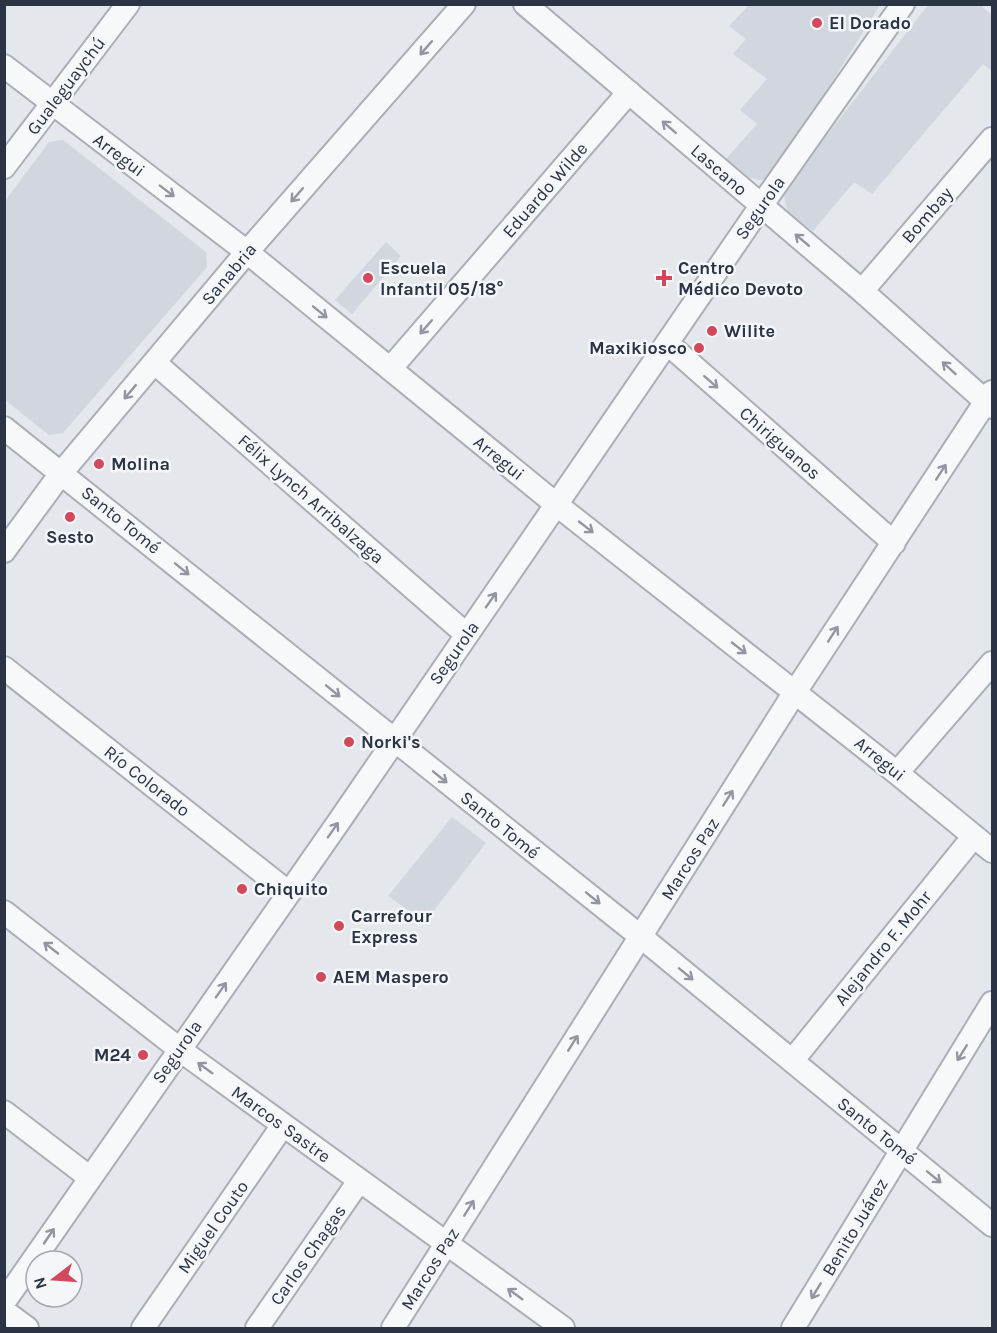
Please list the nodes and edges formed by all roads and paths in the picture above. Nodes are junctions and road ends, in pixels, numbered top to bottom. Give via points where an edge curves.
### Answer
1 (128, 4) edge
2 (464, 4) edge
3 (525, 4) edge
4 (903, 4) edge
5 (4, 66) edge
6 (629, 92) junction
7 (53, 104) junction
8 (993, 139) edge
9 (4, 167) edge
10 (761, 206) junction
11 (247, 252) junction
12 (862, 291) junction
13 (667, 343) junction
14 (155, 363) junction
15 (390, 369) junction
16 (991, 400) edge
17 (4, 428) edge
18 (62, 472) junction
19 (557, 505) junction
20 (894, 543) junction
21 (4, 551) edge
22 (467, 635) junction
23 (993, 663) edge
24 (4, 668) edge
25 (795, 692) junction
26 (394, 740) junction
27 (897, 773) junction
28 (974, 836) junction
29 (993, 851) edge
30 (289, 893) junction
31 (4, 912) edge
32 (640, 936) junction
33 (993, 1004) edge
34 (179, 1049) junction
35 (792, 1060) junction
36 (4, 1112) edge
37 (283, 1125) junction
38 (901, 1151) junction
39 (89, 1177) junction
40 (359, 1181) junction
41 (993, 1225) edge
42 (446, 1244) junction
43 (4, 1302) edge
44 (4, 1311) edge
45 (533, 1320) edge
46 (27, 1329) edge
47 (143, 1329) edge
48 (256, 1329) edge
49 (393, 1329) edge
50 (563, 1329) edge
51 (793, 1329) edge

1 - 7 street, Gualeguaychú
2 -> 11 street, Sanabria
3 - 6 street, Lascano
4 - 10 street, Segurola
5 - 7 street, Arregui
10 -> 6 street, Lascano
6 -> 15 street, Eduardo Wilde
7 - 9 street, Gualeguaychú
7 -> 11 street, Arregui
8 - 12 street, Bombay
12 -> 10 street, Lascano
10 - 13 street, Segurola
11 - 14 street, Sanabria
11 -> 15 street, Arregui
16 -> 12 street, Lascano
13 - 19 street, Segurola
13 -> 20 street, Chiriguanos
14 -> 18 street, Sanabria
14 - 22 street, Félix Lynch Arribalzaga
15 - 19 street, Arregui
20 -> 16 street, Marcos Paz
17 - 18 street, Santo Tomé
18 - 21 street, Sanabria
18 -> 26 street, Santo Tomé
22 -> 19 street, Segurola
19 -> 25 street, Arregui
25 -> 20 street, Marcos Paz
22 - 26 street, Segurola
23 - 27 street
24 - 30 street, Río Colorado
25 - 27 street, Arregui
32 -> 25 street, Marcos Paz
30 -> 26 street, Segurola
26 -> 32 street, Santo Tomé
27 - 28 street, Arregui
28 - 29 street, Arregui
28 - 35 street, Alejandro F. Mohr
34 -> 30 street, Segurola
34 -> 31 street, Marcos Sastre
32 -> 35 street, Santo Tomé
42 -> 32 street, Marcos Paz
33 -> 38 street, Benito Juárez
37 -> 34 street, Marcos Sastre
34 - 39 street, Segurola
35 - 38 street, Santo Tomé
36 - 39 street
37 - 40 street, Marcos Sastre
37 - 47 street, Miguel Couto
38 -> 41 street, Santo Tomé
38 -> 51 street, Benito Juárez
43 -> 39 street, Segurola
40 - 42 street, Marcos Sastre
40 - 48 street, Carlos Chagas
45 -> 42 street, Marcos Sastre
42 - 49 street, Marcos Paz
44 - 46 street
45 - 50 street, Marcos Sastre

